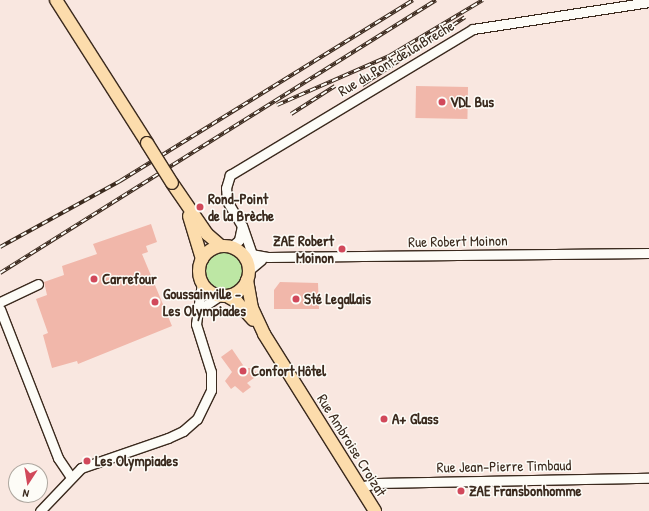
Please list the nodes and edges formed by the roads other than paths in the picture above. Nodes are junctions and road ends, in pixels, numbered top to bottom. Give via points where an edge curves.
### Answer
1 (56, 0) edge
2 (649, 2) edge
3 (179, 194) junction
4 (242, 226) junction
5 (231, 248) junction
6 (649, 253) edge
7 (202, 259) junction
8 (252, 266) junction
9 (202, 283) junction
10 (38, 284) dead end
11 (223, 296) junction
12 (0, 302) edge
13 (0, 309) edge
14 (200, 309) junction
15 (264, 334) junction
16 (71, 477) junction
17 (649, 478) edge
18 (360, 487) junction
19 (40, 511) edge
20 (375, 511) edge

1 - 3 main road, bridge
2 - 4 street, Rue du Pont de la Breche via 497,24 459,37 230,175 226,188 227,200
3 - 5 main road via 207,234
3 - 7 main road via 197,237
4 - 5 street via 241,236
4 - 8 street, Rue du Pont de la Breche
5 - 7 main road via 210,250
5 - 8 main road
5 - 8 street, Rue Robert Moinon
6 - 8 street, Rue Robert Moinon via 268,257
7 - 9 main road via 199,271
8 - 11 main road via 241,290
8 - 15 main road via 252,308
9 - 11 main road
9 - 14 street
10 - 12 street
11 - 14 street
11 - 15 main road via 242,306
13 - 16 street via 58,458
14 - 16 street via 196,324 211,378 206,405 196,419 173,435 81,468
15 - 18 main road, Rue Ambroise Croizat
16 - 19 street
17 - 18 street, Rue Jean-Pierre Timbaud via 377,483
18 - 20 main road, Rue Ambroise Croizat

